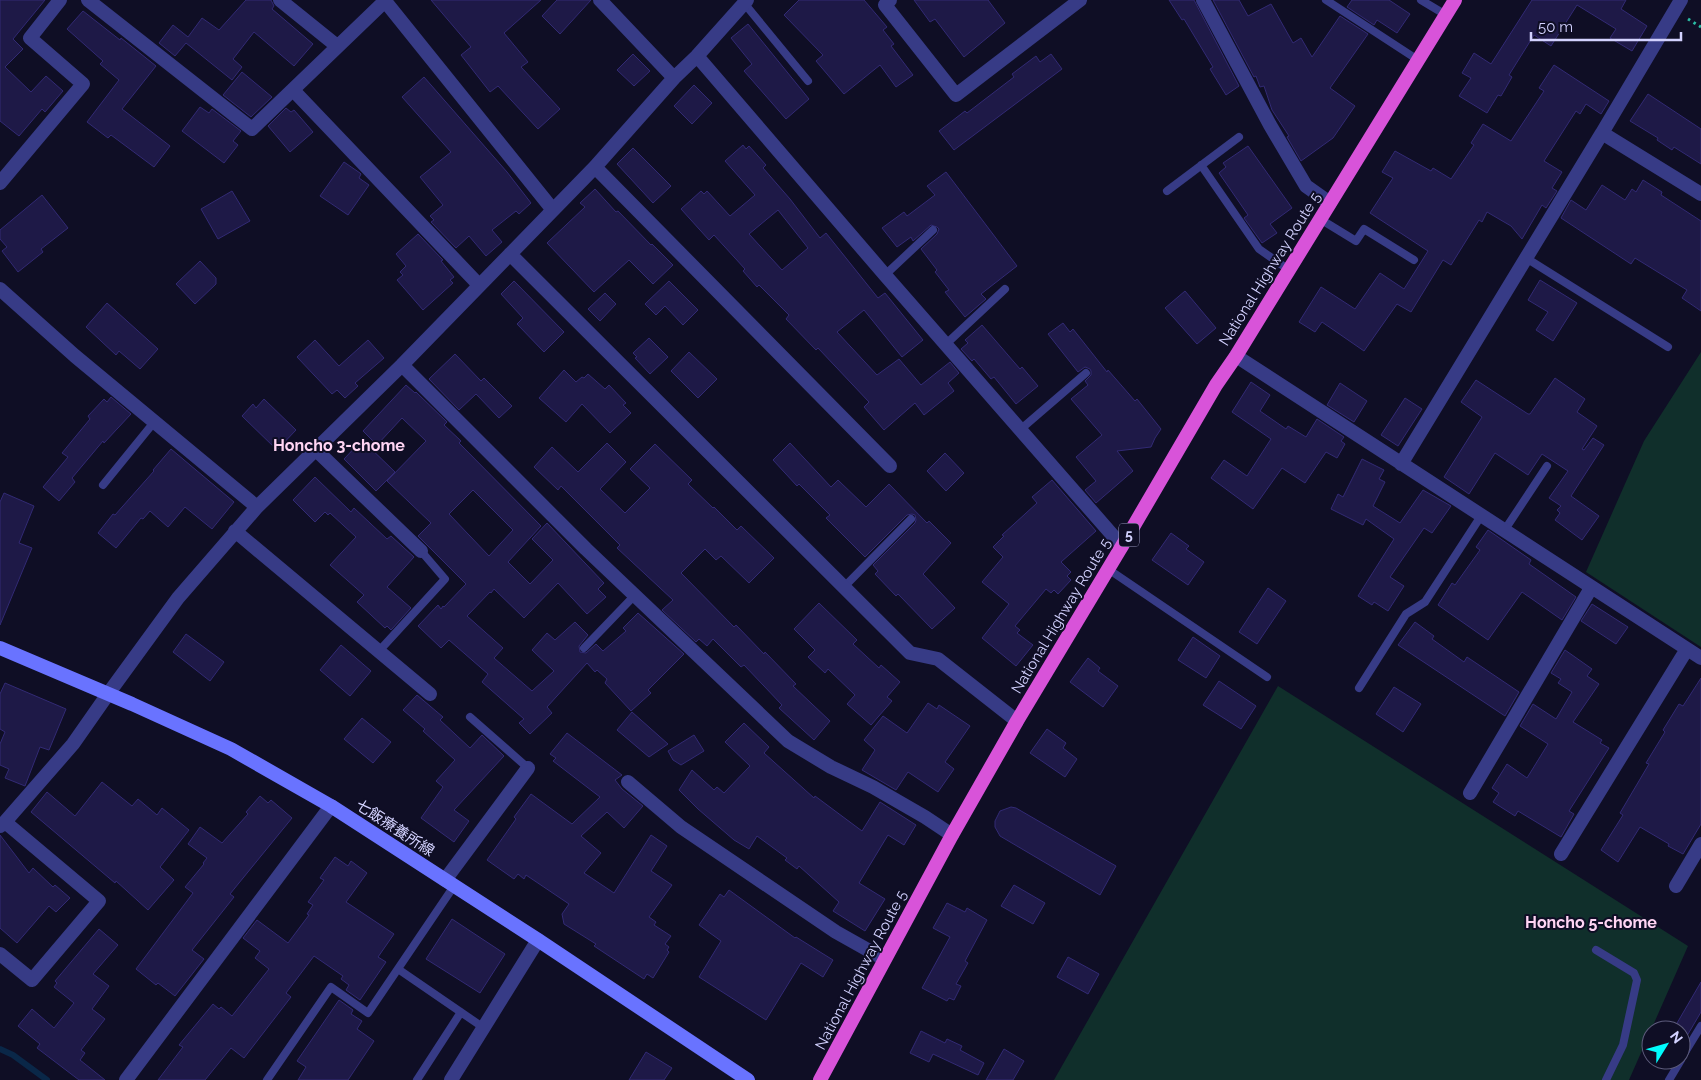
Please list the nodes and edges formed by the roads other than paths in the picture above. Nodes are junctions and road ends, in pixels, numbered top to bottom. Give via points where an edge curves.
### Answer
1 (60, 0) edge
2 (88, 0) edge
3 (280, 0) edge
4 (600, 0) edge
5 (890, 0) edge
6 (1080, 0) edge
7 (1203, 0) edge
8 (1326, 0) edge
9 (1420, 0) edge
10 (1455, 0) edge
11 (1681, 0) edge
12 (384, 1) edge
13 (746, 2) edge
14 (1446, 15) junction
15 (337, 46) junction
16 (697, 56) junction
17 (1418, 60) junction
18 (674, 78) junction
19 (808, 81) dead end
20 (293, 90) junction
21 (1602, 133) junction
22 (1239, 137) dead end
23 (1201, 165) junction
24 (595, 167) junction
25 (0, 183) edge
26 (1167, 191) dead end
27 (1701, 194) edge
28 (1330, 203) junction
29 (553, 210) junction
30 (1320, 219) junction
31 (933, 230) dead end
32 (510, 254) junction
33 (1526, 258) junction
34 (1414, 260) dead end
35 (1289, 270) junction
36 (885, 275) junction
37 (479, 285) junction
38 (0, 289) edge
39 (1005, 289) dead end
40 (946, 345) junction
41 (1668, 347) dead end
42 (1236, 356) junction
43 (402, 365) junction
44 (1086, 373) dead end
45 (155, 421) junction
46 (1021, 429) junction
47 (314, 450) junction
48 (1401, 464) junction
49 (890, 466) dead end
50 (1547, 466) dead end
51 (103, 485) dead end
52 (256, 506) junction
53 (1481, 516) junction
54 (911, 519) dead end
55 (235, 531) junction
56 (1504, 531) junction
57 (1122, 546) junction
58 (421, 551) joint
59 (1108, 569) junction
60 (844, 587) junction
61 (1591, 588) junction
62 (635, 595) junction
63 (0, 648) edge
64 (584, 648) dead end
65 (1686, 649) junction
66 (379, 651) junction
67 (1701, 658) edge
68 (1266, 677) dead end
69 (1359, 688) dead end
70 (108, 694) junction
71 (430, 694) dead end
72 (470, 717) dead end
73 (1017, 720) junction
74 (528, 768) joint
75 (628, 782) dead end
76 (1470, 793) dead end
77 (331, 806) junction
78 (2, 824) edge
79 (952, 835) junction
80 (1701, 844) edge
81 (1561, 854) dead end
82 (449, 883) junction
83 (1676, 886) dead end
84 (538, 940) junction
85 (1596, 950) dead end
86 (0, 954) edge
87 (884, 959) junction
88 (398, 969) junction
89 (461, 1012) junction
90 (1701, 1026) edge
91 (484, 1028) junction
92 (1691, 1043) edge
93 (126, 1080) edge
94 (267, 1080) edge
95 (417, 1080) edge
96 (451, 1080) edge
97 (748, 1080) edge
98 (820, 1080) edge
99 (1606, 1080) edge

1 - 25 street via 30,38 83,84
2 - 20 street via 252,129
3 - 15 street
4 - 18 street
5 - 6 street via 885,5 956,95
7 - 28 street via 1306,186
8 - 17 lane
9 - 14 lane
10 - 14 highway, National Highway Route 5 / 5
11 - 21 street
12 - 15 street
12 - 29 street
13 - 16 street
13 - 19 lane
14 - 17 highway, National Highway Route 5 / 5
15 - 20 street
16 - 18 street
16 - 36 street
17 - 28 highway, National Highway Route 5 / 5
18 - 24 street
20 - 37 street
21 - 27 street
21 - 33 street
22 - 23 lane
23 - 26 lane
23 - 35 lane via 1259,249
24 - 29 street
24 - 49 street
28 - 30 highway, National Highway Route 5 / 5
29 - 32 street
30 - 34 lane via 1356,240 1364,229
30 - 35 highway, National Highway Route 5 / 5
31 - 36 lane
32 - 37 street
32 - 60 street
33 - 41 lane
33 - 48 street
35 - 42 highway, National Highway Route 5 / 5
36 - 40 street
37 - 43 street
38 - 45 street
39 - 40 lane
40 - 46 street
42 - 48 street
42 - 57 highway, National Highway Route 5 / 5
43 - 47 street
43 - 62 street
44 - 46 lane
45 - 51 lane
45 - 52 street
46 - 57 street
47 - 52 street
47 - 58 street
48 - 53 street
50 - 56 lane
52 - 55 street
53 - 56 street
53 - 69 lane via 1426,602 1406,614
54 - 60 lane
55 - 66 street
55 - 70 street via 178,598
56 - 61 street
57 - 59 highway, National Highway Route 5 / 5
58 - 66 lane via 445,579
59 - 68 lane
59 - 73 highway, National Highway Route 5 / 5
60 - 73 street via 910,653 938,659
61 - 65 street
61 - 76 street
62 - 64 lane
62 - 79 street via 788,741 831,767 873,786
63 - 70 main road, 七飯療養所線
65 - 67 street
65 - 81 street
66 - 71 street
70 - 77 main road, 七飯療養所線 via 231,750
70 - 78 street via 73,744
72 - 74 lane
73 - 79 highway, National Highway Route 5 / 5
74 - 82 street
75 - 87 street via 689,833 836,932
77 - 82 main road, 七飯療養所線
77 - 93 street
78 - 86 street via 99,901 32,980
79 - 87 highway, National Highway Route 5 / 5
80 - 83 street
82 - 84 main road, 七飯療養所線
82 - 88 lane
84 - 91 street
84 - 97 main road, 七飯療養所線
85 - 99 lane via 1634,973 1637,980 1623,1045
87 - 98 highway, National Highway Route 5 / 5
88 - 89 lane
88 - 94 lane via 368,1013 330,987
89 - 91 lane
89 - 95 lane
90 - 92 lane
91 - 96 street

